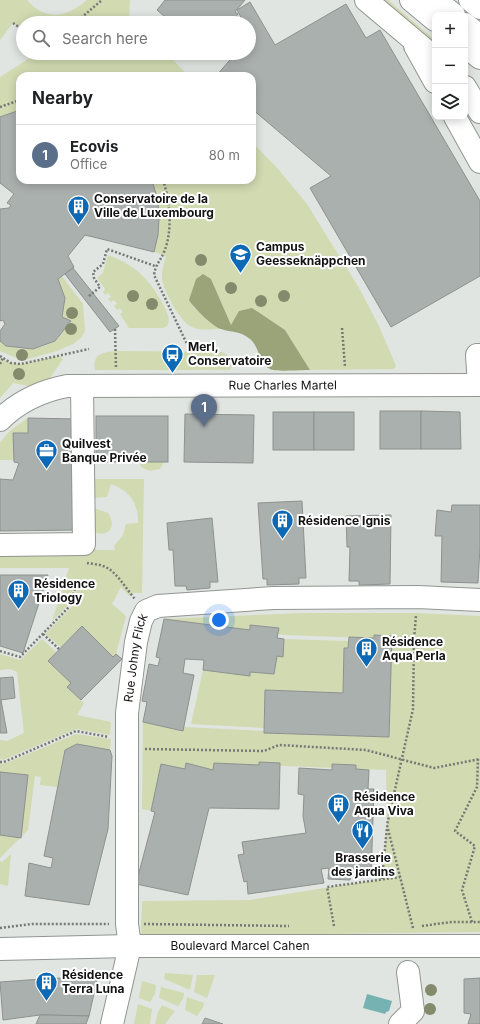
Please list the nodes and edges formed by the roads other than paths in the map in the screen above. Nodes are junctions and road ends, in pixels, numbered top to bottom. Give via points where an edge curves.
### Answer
1 (366, 0) edge
2 (411, 0) edge
3 (436, 0) edge
4 (470, 0) edge
5 (480, 8) edge
6 (450, 12) edge
7 (432, 18) edge
8 (468, 26) edge
9 (480, 36) edge
10 (410, 38) junction
11 (468, 48) edge
12 (432, 56) edge
13 (480, 58) edge
14 (432, 77) edge
15 (468, 92) edge
16 (480, 112) edge
17 (468, 116) edge
18 (456, 120) edge
19 (480, 138) edge
20 (480, 162) edge
21 (480, 355) edge
22 (479, 385) edge
23 (82, 386) junction
24 (0, 420) edge
25 (0, 545) edge
26 (480, 600) edge
27 (130, 946) junction
28 (480, 946) edge
29 (0, 949) edge
30 (408, 972) dead end
31 (112, 1024) edge
32 (400, 1024) edge

1 - 10 main road
2 - 7 main road
3 - 6 main road
4 - 5 main road
8 - 9 main road
10 - 12 main road
10 - 14 main road
11 - 13 main road
15 - 16 main road
17 - 19 main road
18 - 20 main road
21 - 22 main road
22 - 23 main road, Rue Charles Martel
23 - 24 main road, Rue Charles Martel via 50,389 35,395 20,403
23 - 25 main road via 84,544
26 - 27 main road, Rue Johny Flick via 418,597 273,598 158,606 146,611 140,621 136,642 127,713 127,924
27 - 28 main road, Boulevard Marcel Cahen via 410,934
27 - 29 main road, Boulevard Marcel Cahen
27 - 31 main road
30 - 32 main road via 413,1011

